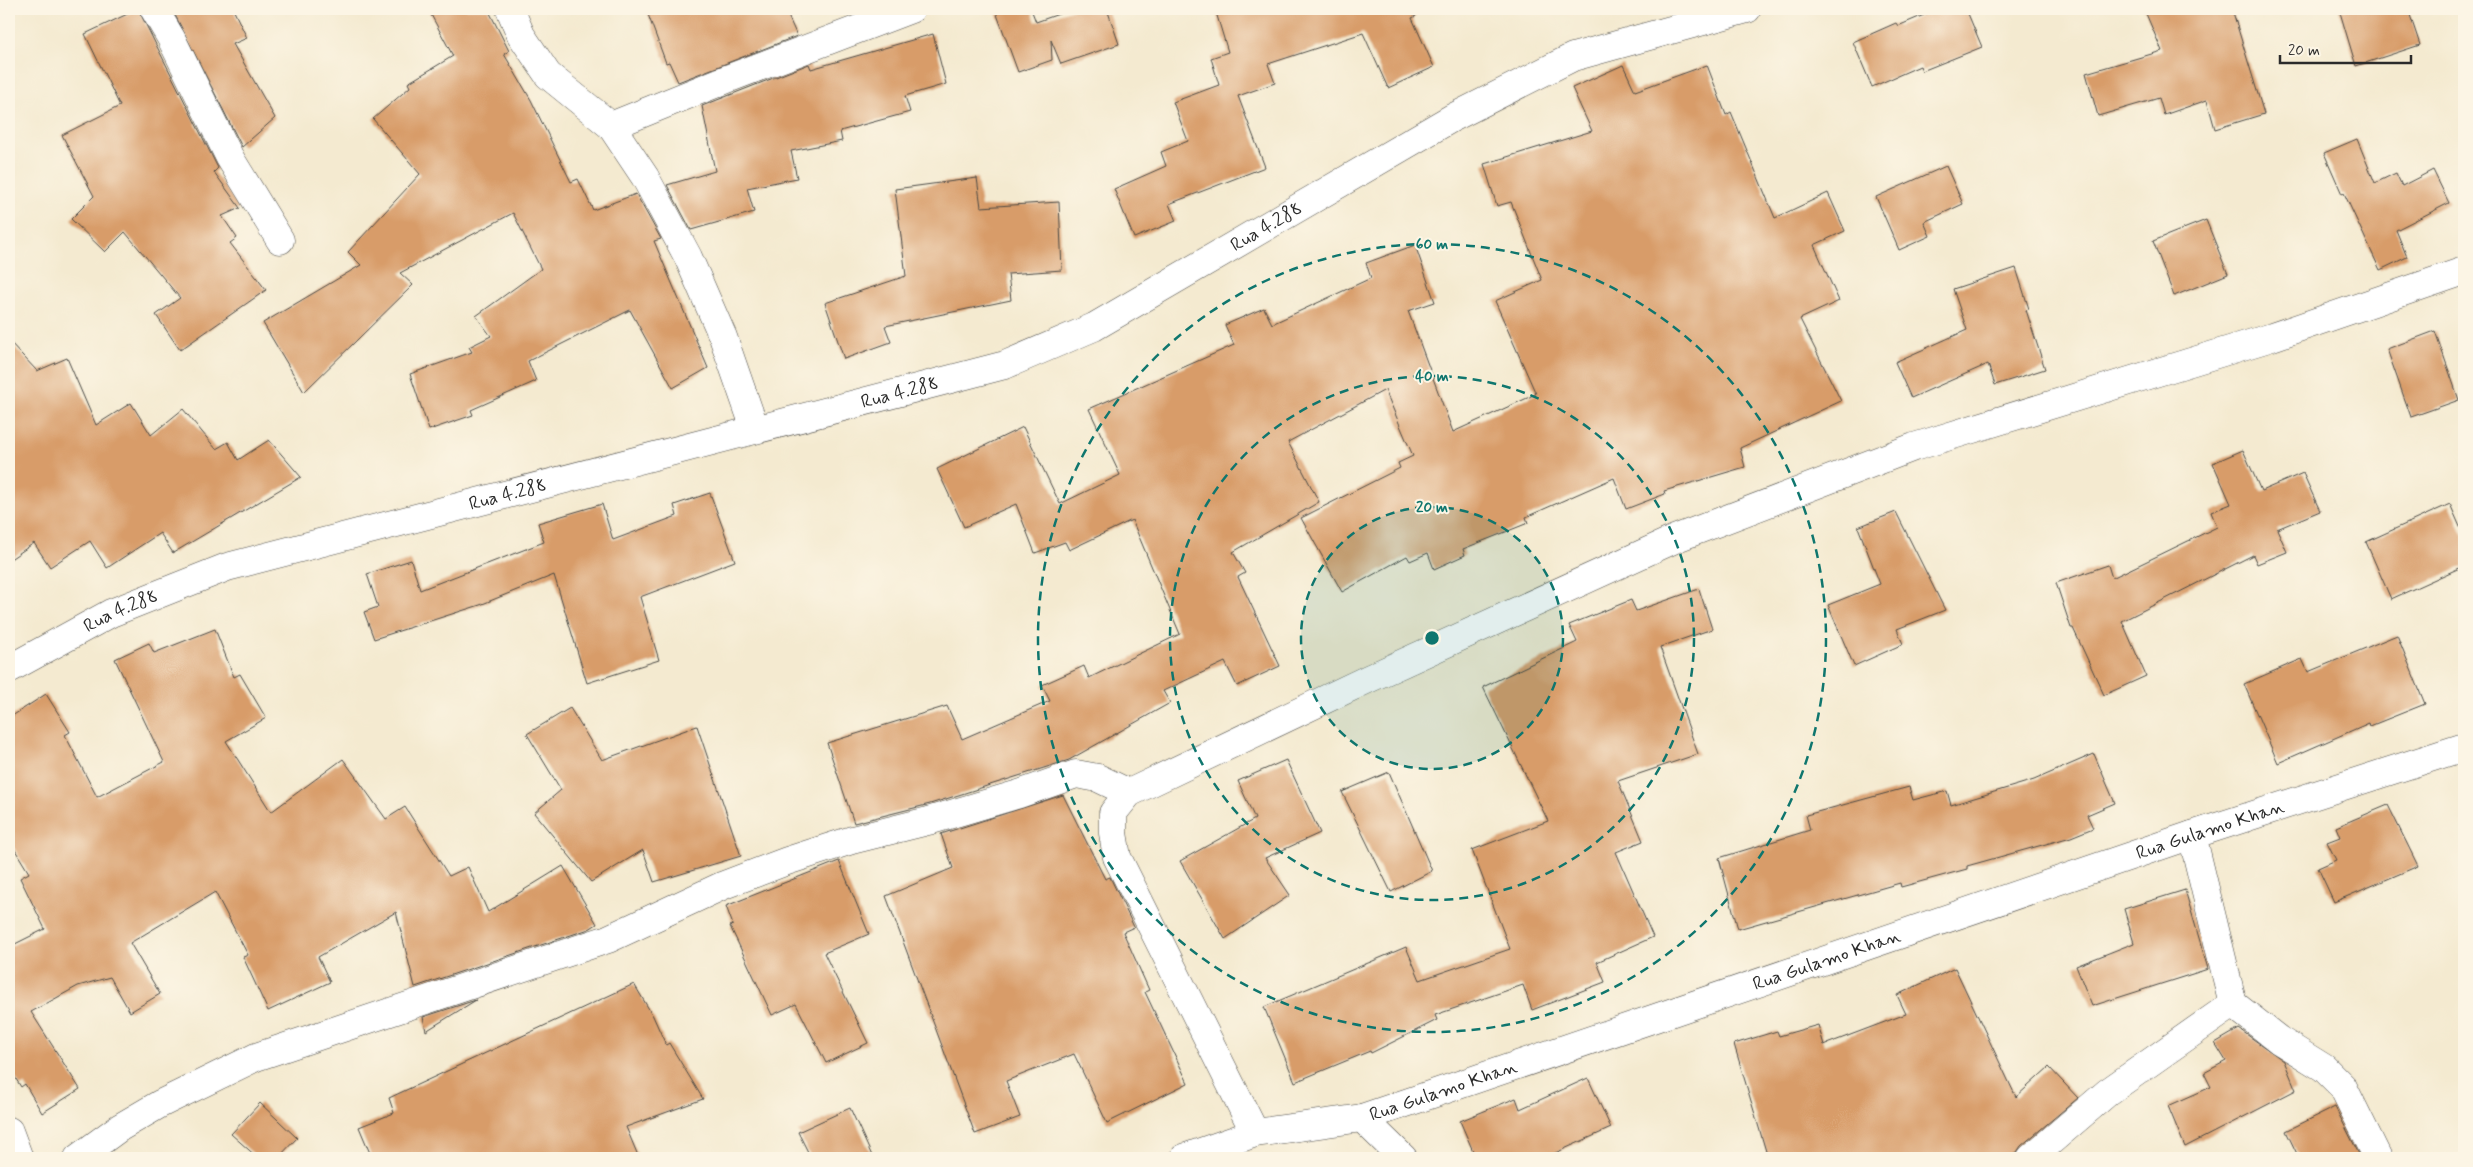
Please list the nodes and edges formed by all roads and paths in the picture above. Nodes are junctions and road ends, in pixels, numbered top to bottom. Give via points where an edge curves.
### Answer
1 (154, 9) edge
2 (510, 9) edge
3 (911, 9) edge
4 (1747, 9) edge
5 (612, 126) junction
6 (280, 240) dead end
7 (2464, 271) edge
8 (755, 429) junction
9 (9, 669) edge
10 (2464, 747) edge
11 (1129, 793) junction
12 (2192, 835) junction
13 (2233, 1004) junction
14 (1362, 1118) junction
15 (9, 1131) edge
16 (1255, 1133) junction
17 (19, 1158) edge
18 (78, 1158) edge
19 (1184, 1158) edge
20 (1403, 1158) edge
21 (2031, 1158) edge
22 (2378, 1158) edge

1 - 6 street via 172,38 230,158
2 - 5 street via 521,35 548,75
3 - 5 street
4 - 8 street, Rua 4.288 via 1572,57 1452,118 1094,327 1005,365
5 - 8 street via 645,177 688,256 723,337
7 - 11 street via 2272,336 1914,447 1677,538
8 - 9 street, Rua 4.288 via 227,567 111,613
10 - 12 street, Rua Gulamo Khan
11 - 16 street via 1113,813 1117,857
11 - 18 street via 1098,778 1076,774 1019,794 788,861 724,885 608,939 256,1057 160,1104 119,1128
12 - 13 street
12 - 14 street, Rua Gulamo Khan
13 - 21 street via 2108,1092
13 - 22 street via 2279,1040 2324,1068 2343,1087
14 - 16 street, Rua Gulamo Khan
14 - 20 street
15 - 17 street
16 - 19 street, Rua Gulamo Khan

